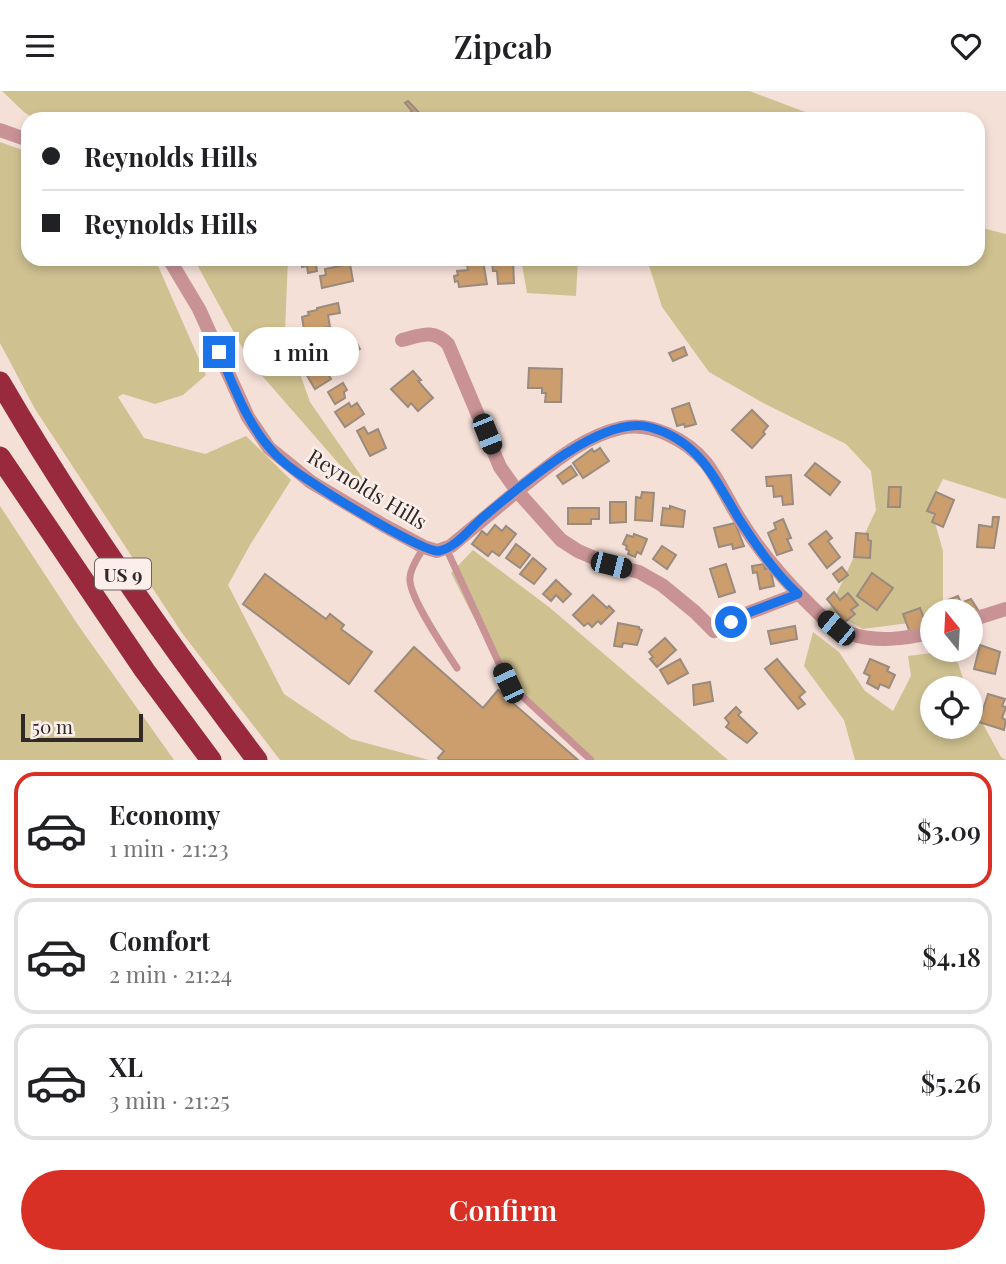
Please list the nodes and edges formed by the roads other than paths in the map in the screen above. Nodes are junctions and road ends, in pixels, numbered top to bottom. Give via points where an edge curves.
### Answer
1 (0, 129) edge
2 (21, 137) edge
3 (173, 266) edge
4 (402, 340) dead end
5 (0, 382) edge
6 (0, 457) edge
7 (517, 491) junction
8 (424, 547) junction
9 (446, 548) junction
10 (798, 594) junction
11 (1006, 609) edge
12 (984, 617) edge
13 (920, 634) edge
14 (457, 668) dead end
15 (211, 760) edge
16 (257, 760) edge
17 (591, 760) edge

1 - 2 street
3 - 8 street, Reynolds Hills via 199,309 248,417 269,448 311,482
4 - 7 street via 427,334 440,336 448,344 500,467
5 - 16 highway, US 9 via 175,650
6 - 15 highway, US 9
7 - 9 street, Reynolds Hills
7 - 10 street via 561,540 662,585 714,631
7 - 10 street, Reynolds Hills via 578,445 623,427 647,426 686,446 706,463 741,521
8 - 9 street, Reynolds Hills
8 - 14 lane via 409,579 428,622
9 - 17 lane via 508,683
10 - 13 street, Reynolds Hills via 836,628 850,634 876,640
11 - 12 street

